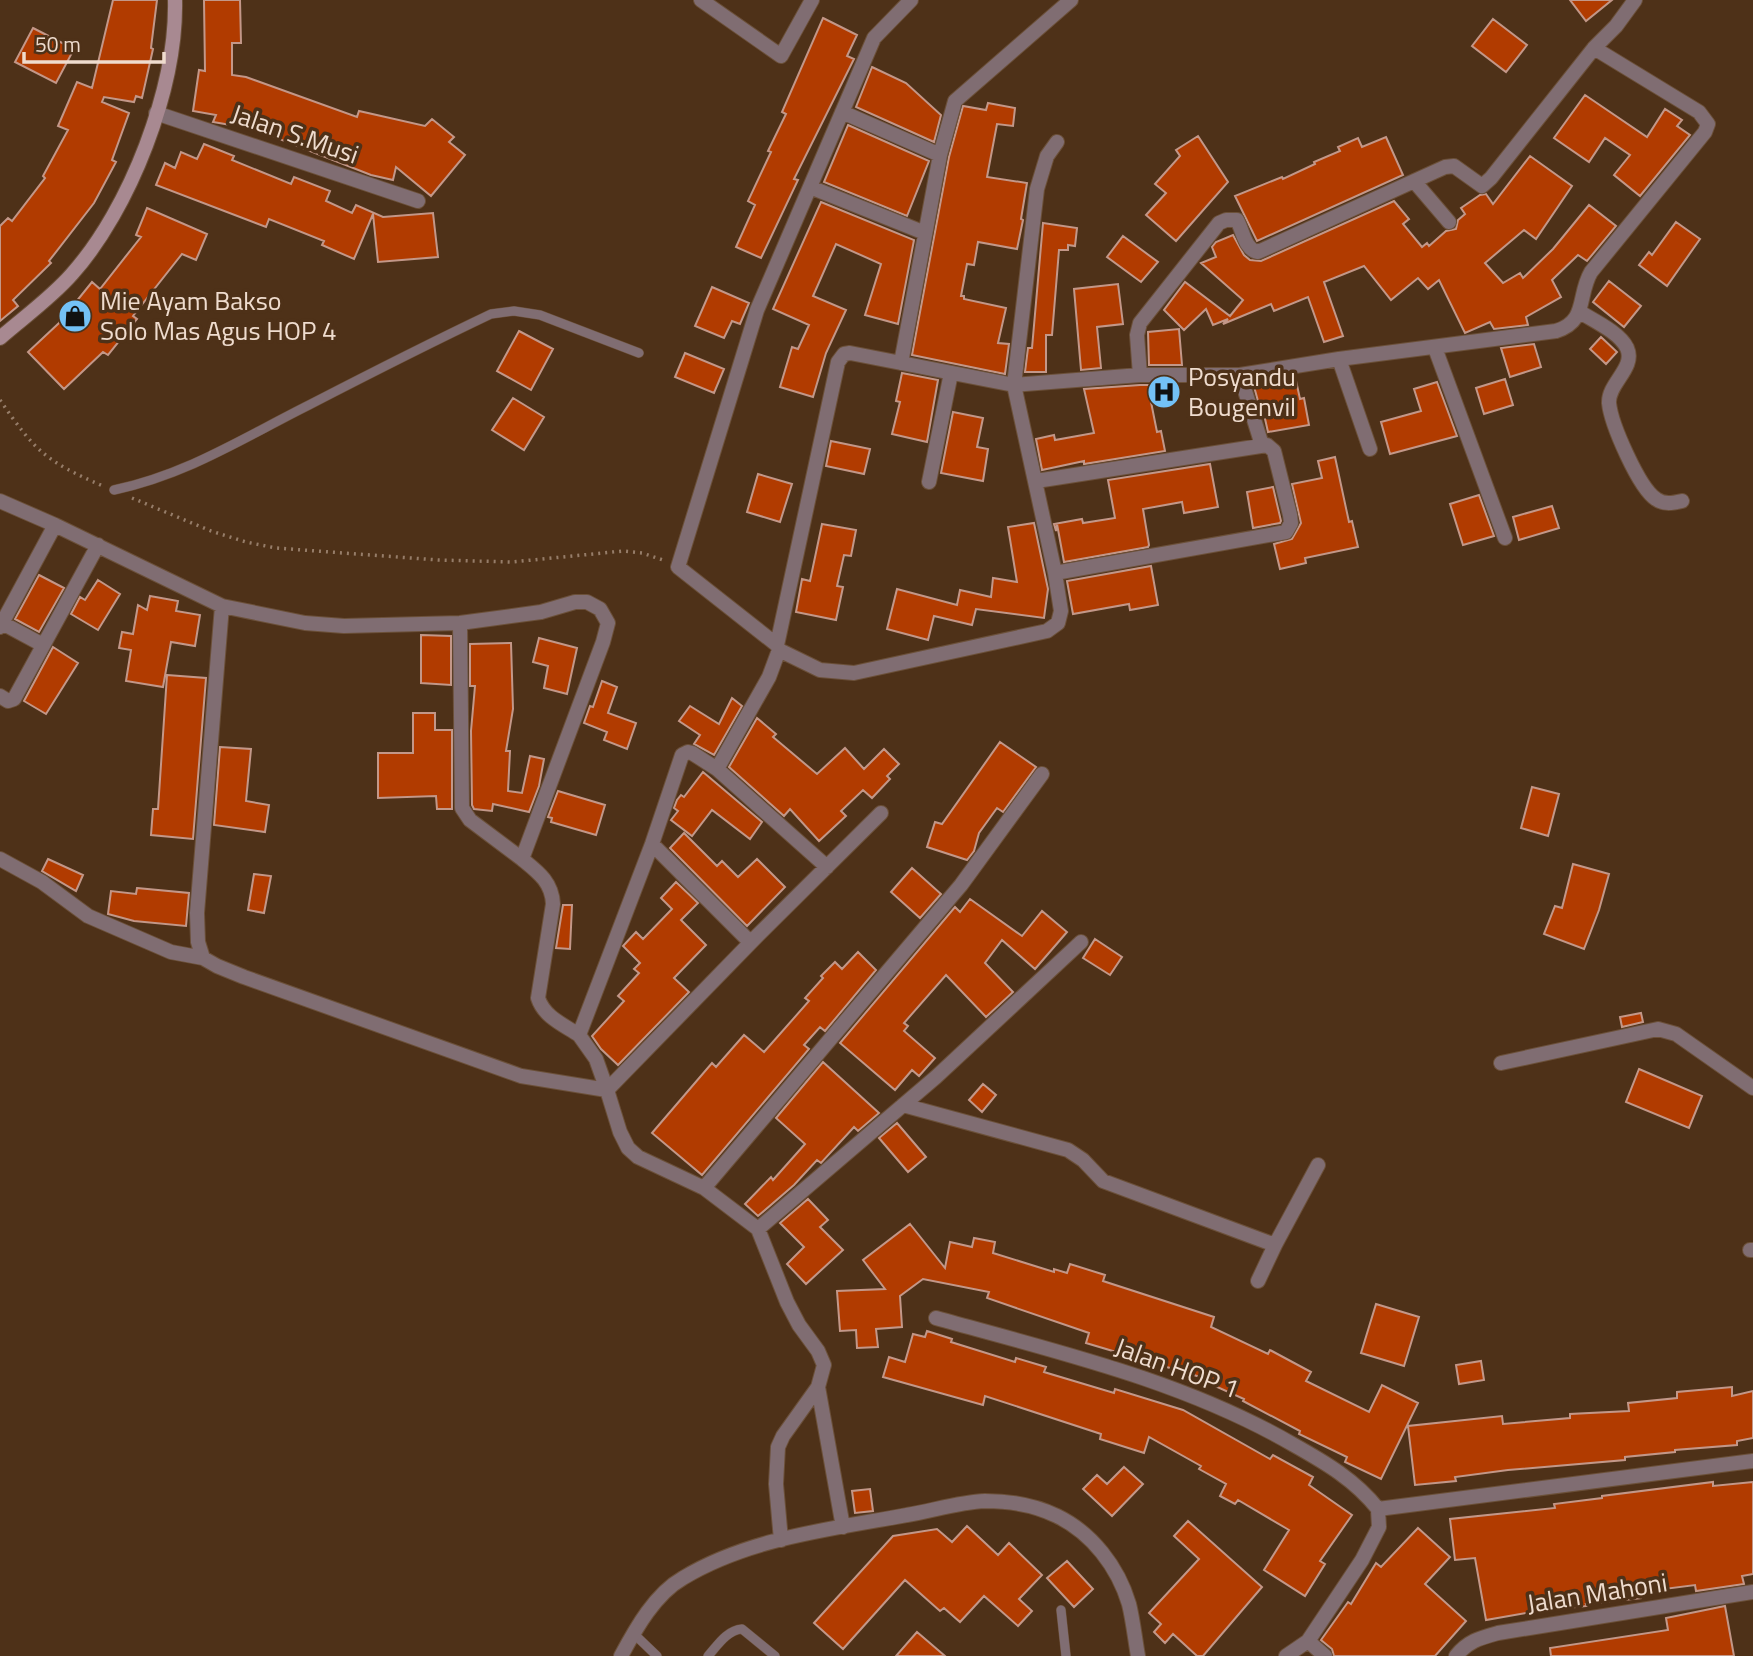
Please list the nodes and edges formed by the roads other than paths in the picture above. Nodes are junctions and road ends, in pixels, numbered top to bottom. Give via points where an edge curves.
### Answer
1 (174, 0) edge
2 (701, 0) edge
3 (812, 0) edge
4 (911, 0) edge
5 (1071, 0) edge
6 (1635, 0) edge
7 (1594, 48) junction
8 (842, 112) junction
9 (156, 113) junction
10 (1057, 142) dead end
11 (940, 155) junction
12 (1414, 181) junction
13 (810, 187) junction
14 (418, 201) dead end
15 (1449, 222) dead end
16 (925, 233) junction
17 (1580, 312) junction
18 (0, 338) edge
19 (1435, 348) junction
20 (639, 353) dead end
21 (1339, 359) junction
22 (901, 363) junction
23 (951, 373) junction
24 (1140, 375) junction
25 (1240, 375) junction
26 (1014, 385) junction
27 (1262, 445) junction
28 (1370, 449) dead end
29 (1036, 481) junction
30 (929, 482) dead end
31 (114, 490) road end
32 (0, 501) edge
33 (1682, 501) dead end
34 (55, 525) junction
35 (1505, 538) dead end
36 (98, 545) junction
37 (1055, 573) junction
38 (222, 606) junction
39 (460, 623) junction
40 (1, 625) edge
41 (43, 645) junction
42 (778, 648) junction
43 (0, 696) edge
44 (717, 769) junction
45 (1042, 774) dead end
46 (881, 813) dead end
47 (652, 844) junction
48 (0, 859) edge
49 (522, 859) junction
50 (827, 867) junction
51 (1081, 942) dead end
52 (750, 943) junction
53 (203, 958) junction
54 (579, 1035) junction
55 (1501, 1063) dead end
56 (1753, 1088) edge
57 (607, 1090) junction
58 (903, 1105) junction
59 (1318, 1165) dead end
60 (704, 1188) junction
61 (758, 1228) junction
62 (1275, 1245) junction
63 (1258, 1280) dead end
64 (936, 1318) dead end
65 (818, 1387) junction
66 (1753, 1461) edge
67 (1378, 1509) junction
68 (843, 1527) junction
69 (781, 1540) junction
70 (1753, 1592) edge
71 (1061, 1610) dead end
72 (633, 1633) junction
73 (1308, 1641) junction
74 (621, 1656) edge
75 (657, 1656) edge
76 (708, 1656) edge
77 (775, 1656) edge
78 (1066, 1656) edge
79 (1138, 1656) edge
80 (1286, 1656) edge
81 (1325, 1656) edge
82 (1456, 1656) edge

1 - 9 street via 172,48
2 - 3 street via 781,56
4 - 8 street via 877,33
5 - 11 street via 955,101
6 - 7 street
7 - 12 street via 1487,183 1477,184 1454,166
7 - 17 street via 1699,112 1708,124 1591,272 1584,284
8 - 11 street
8 - 13 street
9 - 14 street, Jalan S.Musi
9 - 18 street via 130,184 93,247 50,297
10 - 26 street via 1037,189
11 - 16 street
12 - 15 street
12 - 24 street via 1265,250 1252,251 1237,220 1219,223 1140,323
13 - 16 street
13 - 42 street via 748,332 678,567
16 - 22 street
17 - 19 street via 1566,328 1556,331
17 - 33 street via 1628,350 1627,366 1610,393 1609,404 1623,448 1639,478 1653,498
19 - 21 street
19 - 35 street
20 - 31 lane via 540,314 491,314 210,458
21 - 25 street
21 - 28 street
22 - 23 street
22 - 42 street via 850,353 838,362
23 - 26 street
23 - 30 street
24 - 25 street
24 - 26 street
25 - 27 street
26 - 29 street
27 - 29 street
27 - 37 street via 1274,451 1290,515 1286,532
29 - 37 street
32 - 34 street
34 - 36 street
34 - 40 street
36 - 38 street
36 - 41 street
37 - 42 street via 1060,617 1047,631 854,673 820,670
38 - 39 street via 344,626
38 - 53 street via 197,913
39 - 49 street via 462,808 470,820
39 - 49 street via 587,602 600,609 608,624
40 - 41 street
41 - 43 street via 14,699
42 - 44 street via 769,677
44 - 47 street via 692,753 682,755
44 - 50 street
45 - 60 street via 961,885
46 - 50 street
47 - 52 street
47 - 54 street
48 - 53 street via 42,882 88,916 171,952
49 - 54 street via 550,885 553,894 538,998 546,1013
50 - 52 street
51 - 58 street
52 - 57 street
53 - 57 street via 217,967 521,1076
54 - 57 street via 596,1059
55 - 56 street via 1658,1029 1676,1034
57 - 60 street via 628,1148
58 - 61 street
58 - 62 street via 1068,1150 1103,1181
59 - 62 street
60 - 61 street
61 - 65 street via 787,1302 824,1365
62 - 63 street
64 - 67 street, Jalan HOP 1 via 1167,1386 1263,1427 1340,1472
65 - 68 street
65 - 69 street via 778,1447
66 - 67 street
67 - 73 street via 1379,1527 1362,1560
68 - 69 street
68 - 79 street via 983,1501 1021,1503 1058,1516 1089,1538 1114,1567 1129,1604
69 - 72 street via 719,1560 680,1579
70 - 82 street, Jalan Mahoni via 1498,1633 1465,1645
71 - 78 lane
72 - 74 street
72 - 75 lane
73 - 80 street
73 - 81 street
76 - 77 lane via 735,1629

